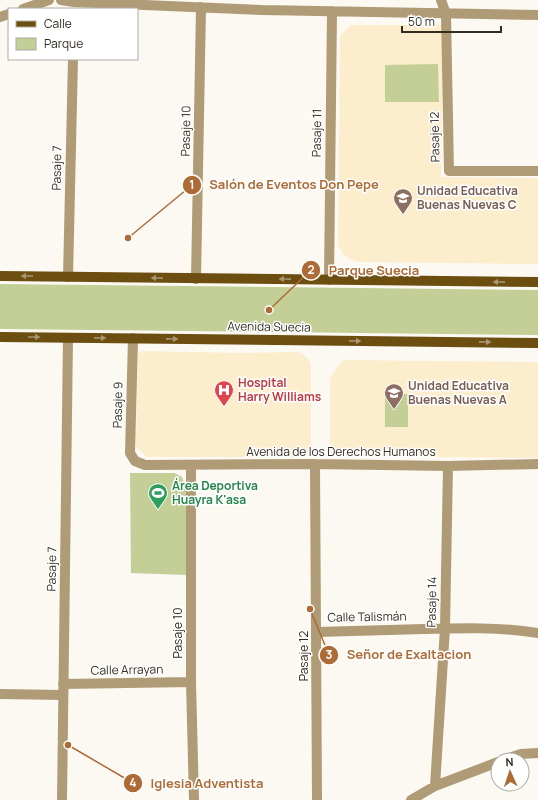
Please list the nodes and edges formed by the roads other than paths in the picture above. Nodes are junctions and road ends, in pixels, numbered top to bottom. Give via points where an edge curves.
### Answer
1 (49, 0) edge
2 (61, 0) edge
3 (258, 0) edge
4 (440, 0) edge
5 (74, 4) edge
6 (201, 7) junction
7 (26, 8) edge
8 (262, 10) junction
9 (332, 11) junction
10 (446, 14) junction
11 (538, 15) edge
12 (73, 60) edge
13 (538, 171) edge
14 (0, 276) edge
15 (68, 277) junction
16 (196, 278) junction
17 (329, 280) junction
18 (538, 282) edge
19 (0, 337) edge
20 (68, 338) junction
21 (133, 338) junction
22 (538, 343) edge
23 (315, 464) junction
24 (538, 464) edge
25 (145, 465) joint
26 (191, 465) junction
27 (448, 466) junction
28 (445, 628) junction
29 (317, 632) junction
30 (538, 633) edge
31 (191, 682) junction
32 (63, 684) junction
33 (0, 694) edge
34 (63, 695) junction
35 (490, 765) edge
36 (435, 786) junction
37 (62, 800) edge
38 (194, 800) edge
39 (317, 800) edge
40 (411, 800) edge

1 - 7 street
2 - 5 street
3 - 8 street
4 - 10 street
5 - 6 street
6 - 8 street
6 - 16 street, Pasaje 10
8 - 9 street
9 - 10 street
9 - 17 street, Pasaje 11
10 - 11 street
10 - 13 street, Pasaje 12 via 449,171
12 - 15 street, Pasaje 7
15 -> 14 main road
16 -> 15 main road
17 -> 16 main road
18 -> 17 main road
19 -> 20 main road, Avenida Suecia
20 -> 21 main road, Avenida Suecia
20 - 32 street, Pasaje 7
21 -> 22 main road, Avenida Suecia
21 - 25 street, Pasaje 9 via 130,453 135,460
23 - 26 street, Avenida de los Derechos Humanos
23 - 27 street, Avenida de los Derechos Humanos
23 - 29 street, Pasaje 12
24 - 27 street, Avenida de los Derechos Humanos
25 - 26 street, Avenida de los Derechos Humanos
26 - 31 street, Pasaje 10
27 - 28 street, Pasaje 14
28 - 29 street, Calle Talismán
28 - 30 street, Calle Talismán via 520,630
28 - 36 street, Pasaje 14
29 - 39 street, Pasaje 12
31 - 32 street, Calle Arrayan
31 - 38 street, Pasaje 10
32 - 34 street, Pasaje 7
33 - 34 street
34 - 37 street, Pasaje 7
35 - 36 street
36 - 40 street

